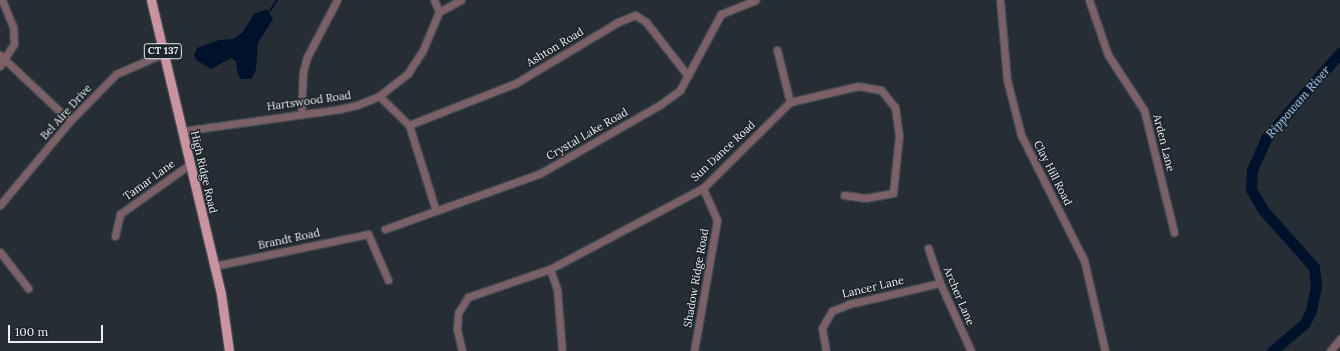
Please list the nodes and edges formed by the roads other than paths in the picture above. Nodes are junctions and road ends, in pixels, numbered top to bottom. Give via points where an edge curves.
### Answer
1 (2, 0) edge
2 (151, 0) edge
3 (337, 0) edge
4 (434, 0) edge
5 (461, 0) edge
6 (755, 0) edge
7 (1000, 0) edge
8 (1089, 0) edge
9 (439, 12) junction
10 (777, 50) dead end
11 (164, 53) junction
12 (3, 57) edge
13 (0, 66) edge
14 (688, 76) junction
15 (379, 96) junction
16 (790, 102) junction
17 (301, 114) junction
18 (70, 121) junction
19 (409, 125) junction
20 (182, 130) junction
21 (190, 164) junction
22 (703, 188) junction
23 (844, 194) dead end
24 (0, 205) edge
25 (436, 210) junction
26 (385, 229) dead end
27 (1174, 232) dead end
28 (115, 236) dead end
29 (928, 248) dead end
30 (0, 252) edge
31 (214, 266) junction
32 (550, 269) junction
33 (388, 280) dead end
34 (940, 283) junction
35 (28, 288) dead end
36 (1340, 339) edge
37 (228, 351) edge
38 (462, 351) edge
39 (562, 351) edge
40 (694, 351) edge
41 (826, 351) edge
42 (971, 351) edge
43 (1105, 351) edge
44 (1330, 351) edge

1 - 12 street via 13,26 14,44
2 - 11 main road, High Ridge Road / CT 137
3 - 17 street via 307,57 302,72
4 - 9 street
5 - 9 street
6 - 14 street, Crystal Lake Road via 721,14
7 - 43 street, Clay Hill Road via 1007,80 1021,135 1084,260
8 - 27 street, Arden Lane via 1108,55 1144,110
9 - 15 street, Hartswood Road via 423,50 408,73
10 - 16 street
11 - 18 street, Bel Aire Drive via 116,74
11 - 20 main road, High Ridge Road / CT 137
12 - 13 street
12 - 18 street
14 - 19 street, Ashton Road via 646,22 635,15 618,22 516,83
14 - 25 street, Crystal Lake Road via 680,90 661,104 539,174
15 - 17 street, Hartswood Road via 357,106
15 - 19 street
16 - 22 street, Sun Dance Road
16 - 23 street via 858,86 881,90 895,107 899,136 893,193 866,198
17 - 20 street, Hartswood Road
18 - 24 street, Bel Aire Drive
19 - 25 street
20 - 21 main road, High Ridge Road / CT 137
21 - 28 street, Tamar Lane via 120,214
21 - 31 main road, High Ridge Road / CT 137
22 - 32 street, Sun Dance Road
22 - 40 street, Shadow Ridge Road via 717,220
25 - 26 street, Crystal Lake Road
29 - 34 street, Archer Lane
30 - 35 street
31 - 33 street, Brandt Road via 368,234
31 - 37 main road, High Ridge Road / CT 137
32 - 38 street, Sun Dance Road via 468,297 458,313 457,329
32 - 39 street via 557,289
34 - 41 street, Lancer Lane via 832,310 822,328
34 - 42 street, Archer Lane
36 - 44 street

